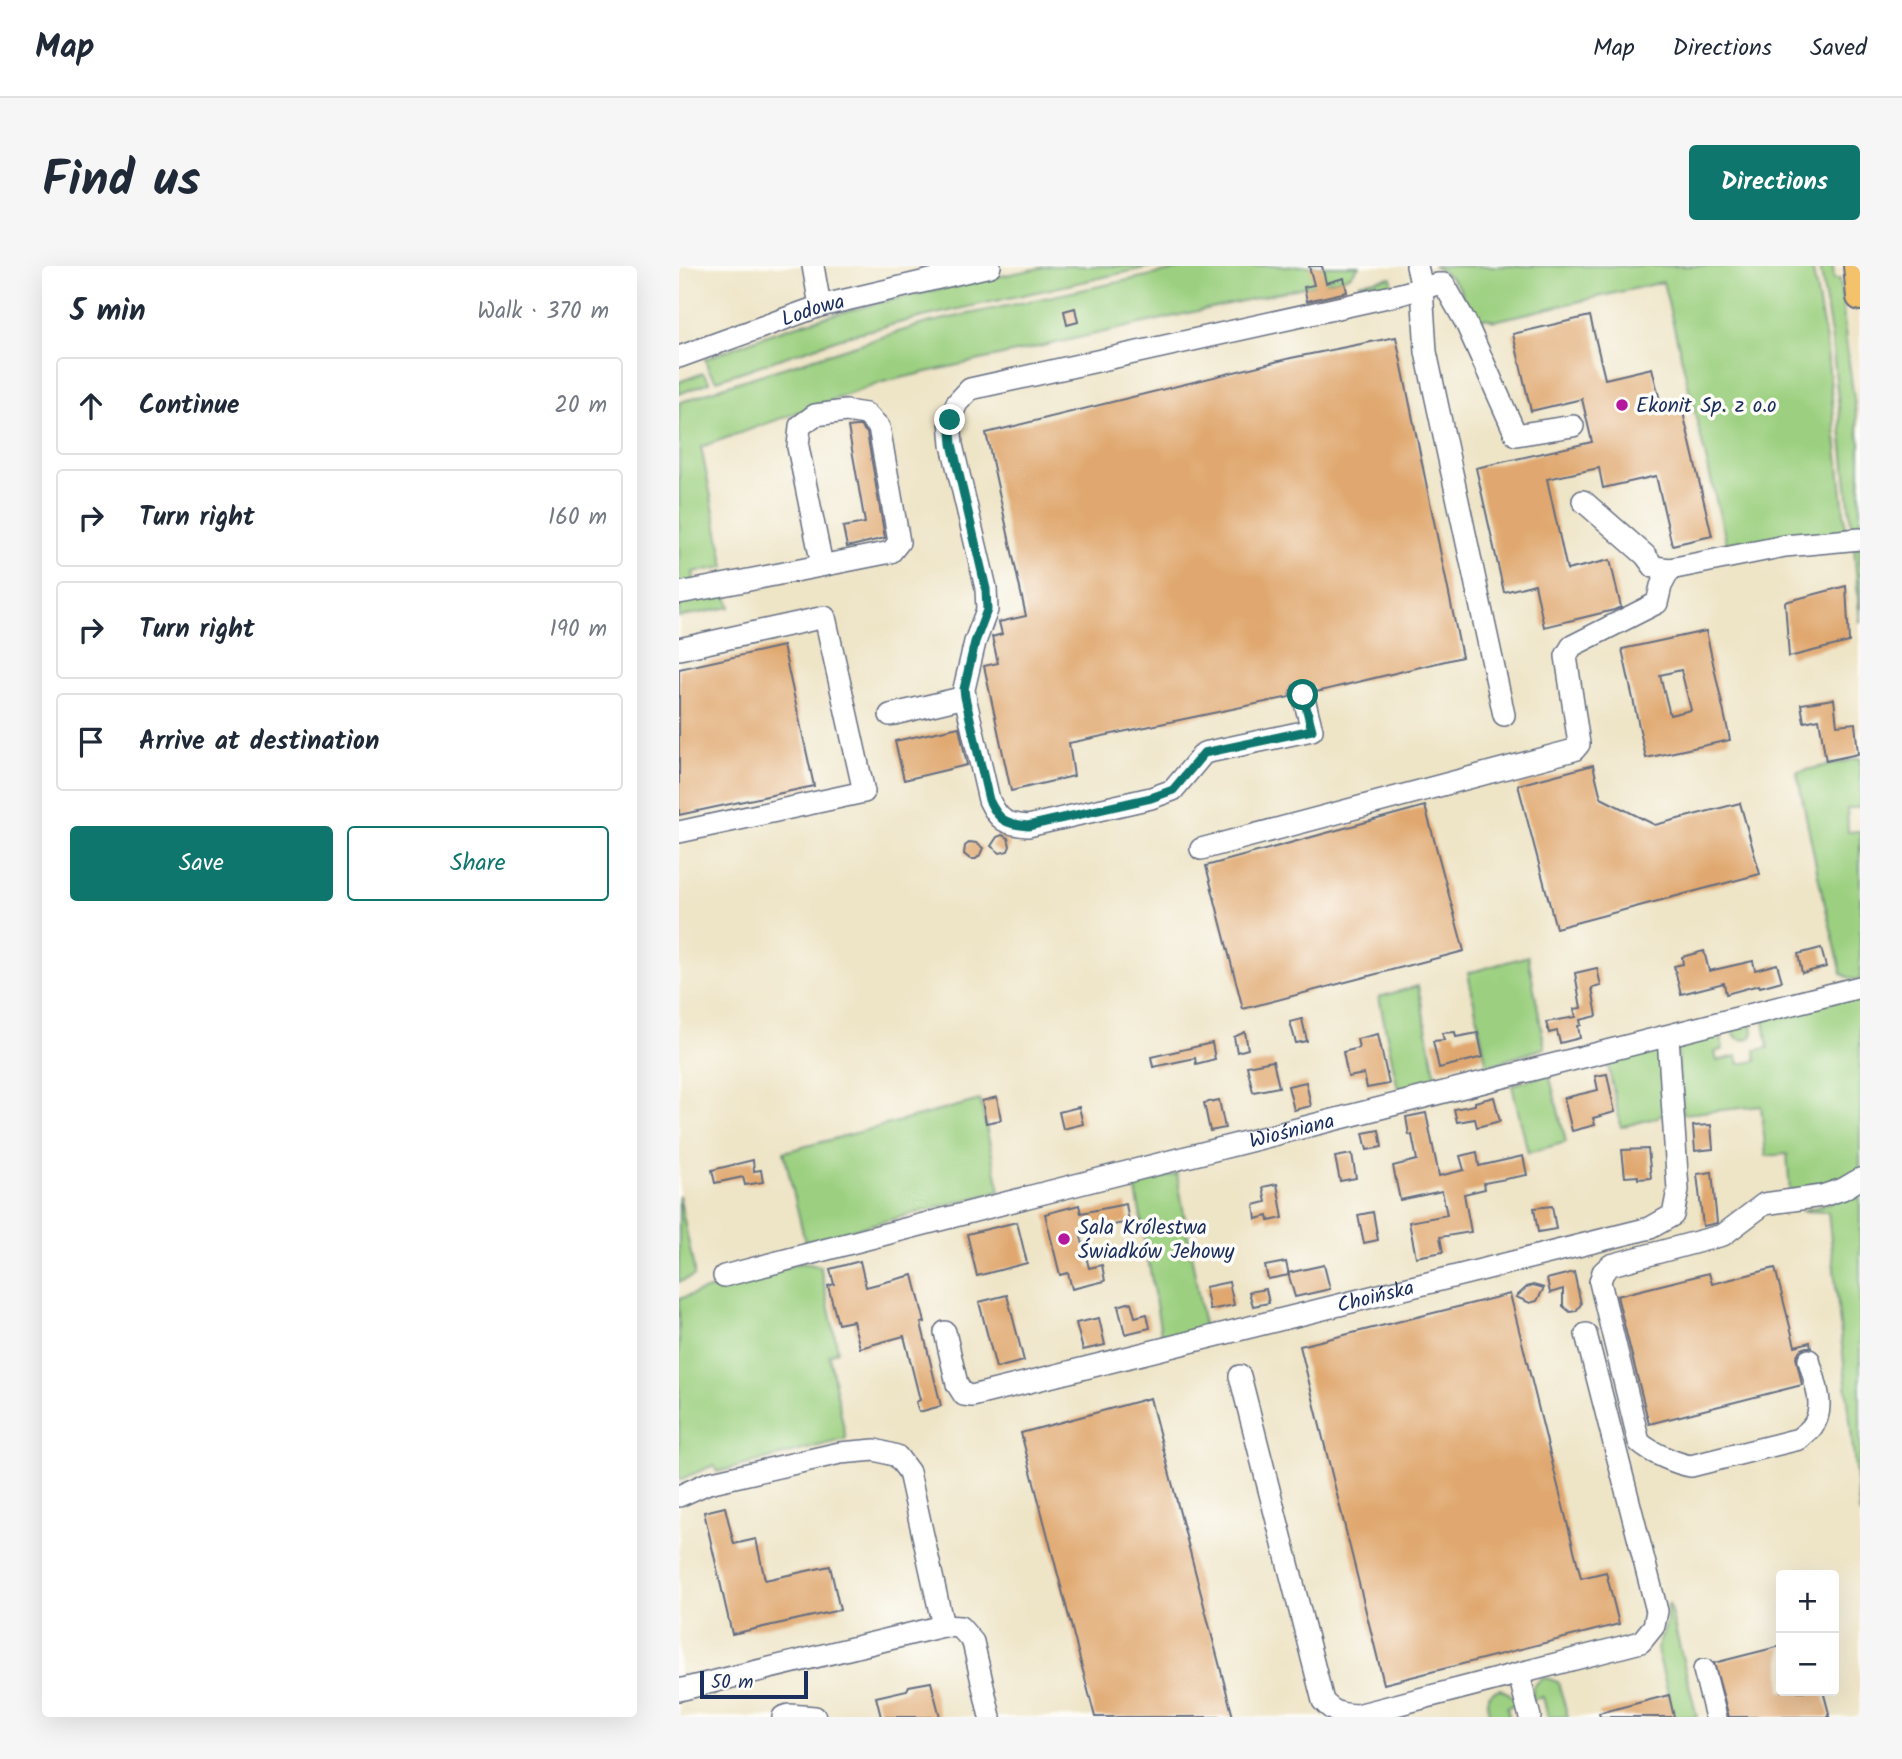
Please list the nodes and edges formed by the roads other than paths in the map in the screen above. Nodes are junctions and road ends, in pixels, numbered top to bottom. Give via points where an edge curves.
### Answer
1 (813, 266) edge
2 (990, 266) edge
3 (1417, 266) edge
4 (1857, 266) edge
5 (1422, 288) junction
6 (1860, 298) edge
7 (820, 306) junction
8 (679, 357) edge
9 (1573, 426) dead end
10 (1583, 501) dead end
11 (1860, 539) edge
12 (822, 565) junction
13 (1670, 569) junction
14 (679, 593) edge
15 (679, 649) edge
16 (1303, 695) dead end
17 (965, 697) junction
18 (890, 715) dead end
19 (1504, 715) dead end
20 (679, 832) edge
21 (1201, 849) dead end
22 (1860, 987) edge
23 (1668, 1036) junction
24 (1860, 1179) edge
25 (724, 1276) dead end
26 (945, 1332) dead end
27 (1585, 1334) dead end
28 (1809, 1360) dead end
29 (1240, 1376) dead end
30 (679, 1496) edge
31 (943, 1626) junction
32 (1704, 1670) dead end
33 (1519, 1675) junction
34 (679, 1690) edge
35 (783, 1717) edge
36 (815, 1717) edge
37 (990, 1717) edge
38 (1530, 1717) edge
39 (1716, 1717) edge

1 - 7 street
2 - 7 street, Lodowa
3 - 5 street
4 - 6 main road
5 - 9 street via 1444,284 1516,435
5 - 17 street via 970,389 957,402 950,420 987,610 975,642
5 - 19 street via 1426,352
7 - 8 street, Lodowa
10 - 13 street via 1654,566
11 - 13 street via 1785,546
12 - 12 street via 891,552 899,542 879,427 866,414 815,415 800,426 798,447
12 - 14 street
13 - 21 street via 1657,603 1572,646 1566,656 1579,744 1574,750
15 - 20 street via 825,617 863,792
16 - 17 street via 1312,730 1204,753 1173,790 1151,798 1028,826 1010,825 996,815
17 - 18 street
22 - 23 street, Wiośniana
23 - 25 street, Wiośniana
23 - 26 street, Choińska via 1678,1190 1673,1215 1650,1228 972,1396 964,1395 957,1384
24 - 28 street via 1822,1196 1764,1204 1723,1235 1611,1265 1602,1272 1600,1282 1639,1441 1684,1465 1799,1439 1819,1415
27 - 33 street via 1657,1619 1641,1642
29 - 33 street via 1323,1700 1331,1710 1357,1715
30 - 31 street via 708,1483 840,1453 875,1450 897,1456 909,1472
31 - 34 street
31 - 37 street via 960,1627 973,1642
32 - 39 street
33 - 38 street
35 - 36 street

